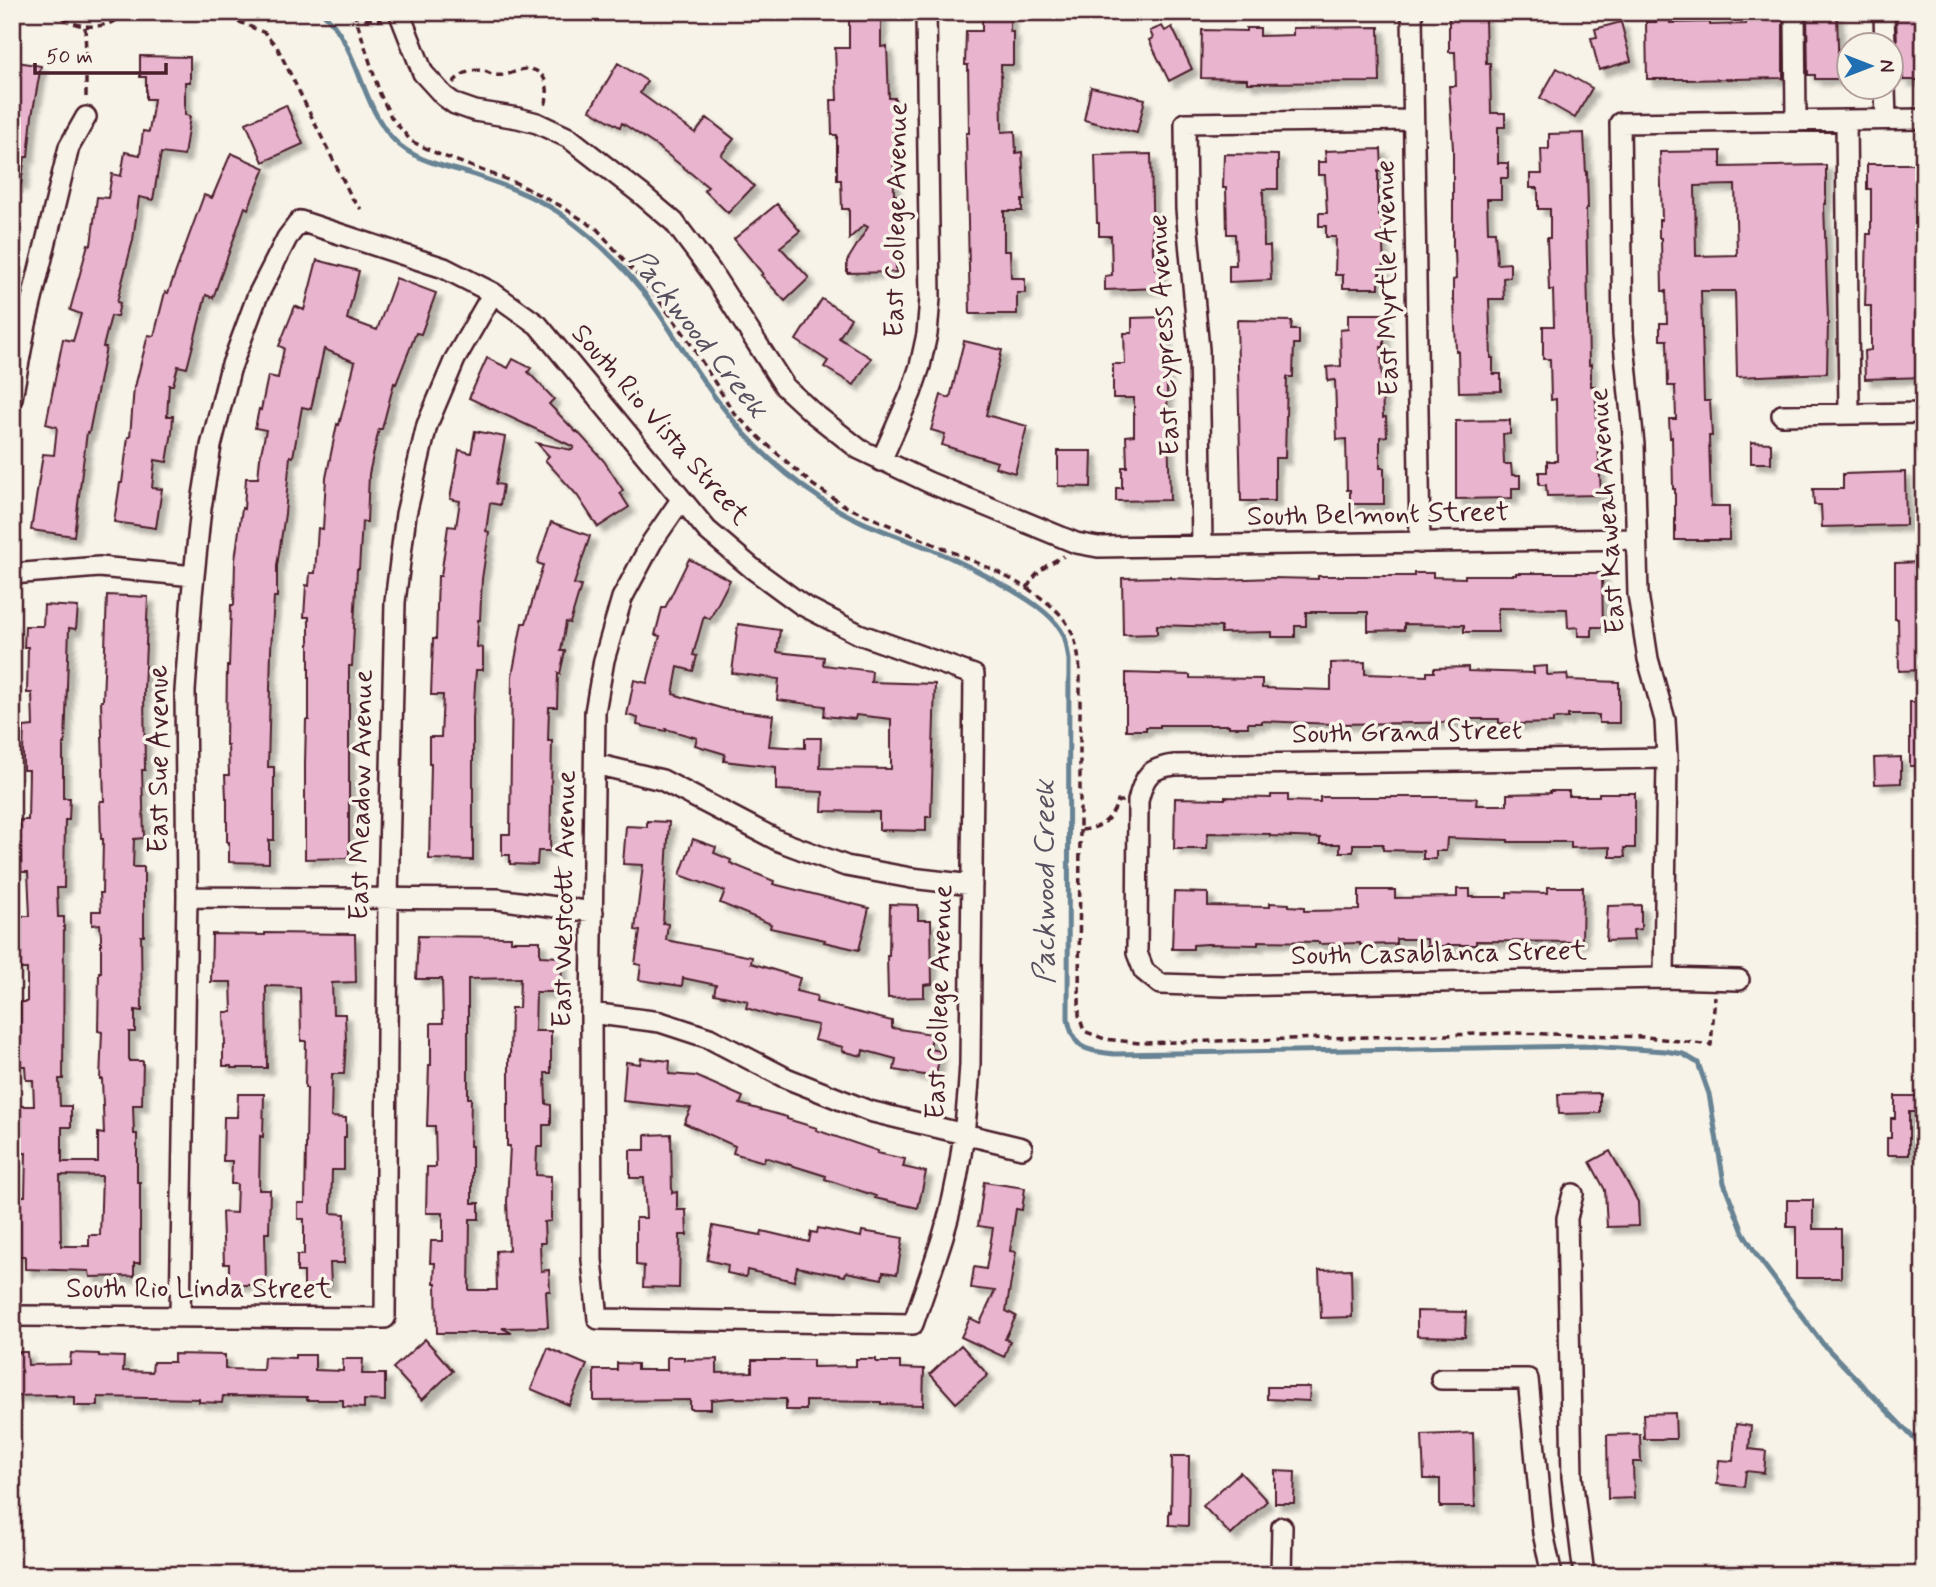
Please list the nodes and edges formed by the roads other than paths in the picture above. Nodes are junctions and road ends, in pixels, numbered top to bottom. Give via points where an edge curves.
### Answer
1 (926, 12) edge
2 (1412, 12) edge
3 (1795, 12) edge
4 (399, 14) edge
5 (1884, 15) dead end
6 (1885, 32) edge
7 (1885, 102) edge
8 (86, 117) dead end
9 (1924, 119) edge
10 (1413, 120) junction
11 (1796, 120) junction
12 (1846, 120) junction
13 (1886, 120) junction
14 (300, 221) joint
15 (493, 293) junction
16 (12, 398) edge
17 (1924, 413) edge
18 (1849, 414) junction
19 (1783, 415) dead end
20 (881, 461) junction
21 (681, 500) junction
22 (1636, 539) junction
23 (1420, 543) junction
24 (1202, 544) junction
25 (12, 574) edge
26 (194, 576) junction
27 (974, 675) joint
28 (1668, 758) junction
29 (595, 764) junction
30 (972, 885) junction
31 (187, 897) junction
32 (388, 898) junction
33 (593, 912) junction
34 (1144, 971) joint
35 (1664, 978) junction
36 (1740, 979) dead end
37 (591, 1013) junction
38 (964, 1134) junction
39 (1022, 1148) dead end
40 (1573, 1194) dead end
41 (12, 1316) edge
42 (180, 1317) junction
43 (385, 1318) joint
44 (913, 1324) joint
45 (1441, 1379) dead end
46 (1282, 1527) dead end
47 (1281, 1575) edge
48 (1552, 1575) edge
49 (1584, 1575) edge

1 - 20 street, East College Avenue via 927,334 911,393
2 - 10 street, East Myrtle Avenue
3 - 11 street
4 - 20 street, South Belmont Street via 423,73 440,93 475,111 537,123 569,138 674,222 785,387 850,442
5 - 6 street
7 - 13 street
8 - 16 street via 69,147
9 - 13 street
10 - 23 street, East Myrtle Avenue
10 - 24 street, East Cypress Avenue via 1185,123 1186,209 1199,350
11 - 12 street
11 - 22 street, East Kaweah Avenue via 1620,123 1623,334 1634,445
12 - 13 street
12 - 18 street
14 - 15 street, South Rio Vista Street via 444,268
14 - 26 street, East Sue Avenue via 257,297 230,370 211,446
15 - 21 street, South Rio Vista Street via 538,325
15 - 32 street, East Meadow Avenue via 455,359 427,425 406,514 395,602
17 - 18 street
18 - 19 street
20 - 24 street, South Belmont Street via 1072,541 1098,547
21 - 27 street, South Rio Vista Street via 706,530 802,605 859,634
21 - 29 street, East Westcott Avenue via 622,598 595,712
22 - 23 street, South Belmont Street
22 - 28 street, East Kaweah Avenue via 1638,594 1648,659 1665,720
23 - 24 street, South Belmont Street
25 - 26 street via 99,568
26 - 31 street, East Sue Avenue via 185,691
27 - 30 street, East College Avenue
28 - 34 street, South Grand Street via 1160,767 1149,774 1138,801 1137,953
28 - 35 street, East Kaweah Avenue
29 - 30 street via 662,780 779,841 846,866
29 - 33 street, East Westcott Avenue
30 - 38 street, East College Avenue via 970,1064
31 - 32 street
31 - 42 street, East Sue Avenue
32 - 33 street via 497,900
32 - 43 street, East Meadow Avenue
33 - 37 street, East Westcott Avenue
34 - 35 street, South Casablanca Street via 1160,984 1223,986
35 - 36 street, South Casablanca Street
37 - 38 street via 660,1022 709,1038 786,1079 869,1111
37 - 44 street, East Westcott Avenue via 592,1260 598,1319
38 - 39 street
38 - 44 street, East College Avenue via 944,1234
40 - 49 street via 1567,1217 1572,1477
41 - 42 street, South Rio Linda Street
42 - 43 street, South Rio Linda Street
45 - 48 street via 1528,1379 1543,1533
46 - 47 street

